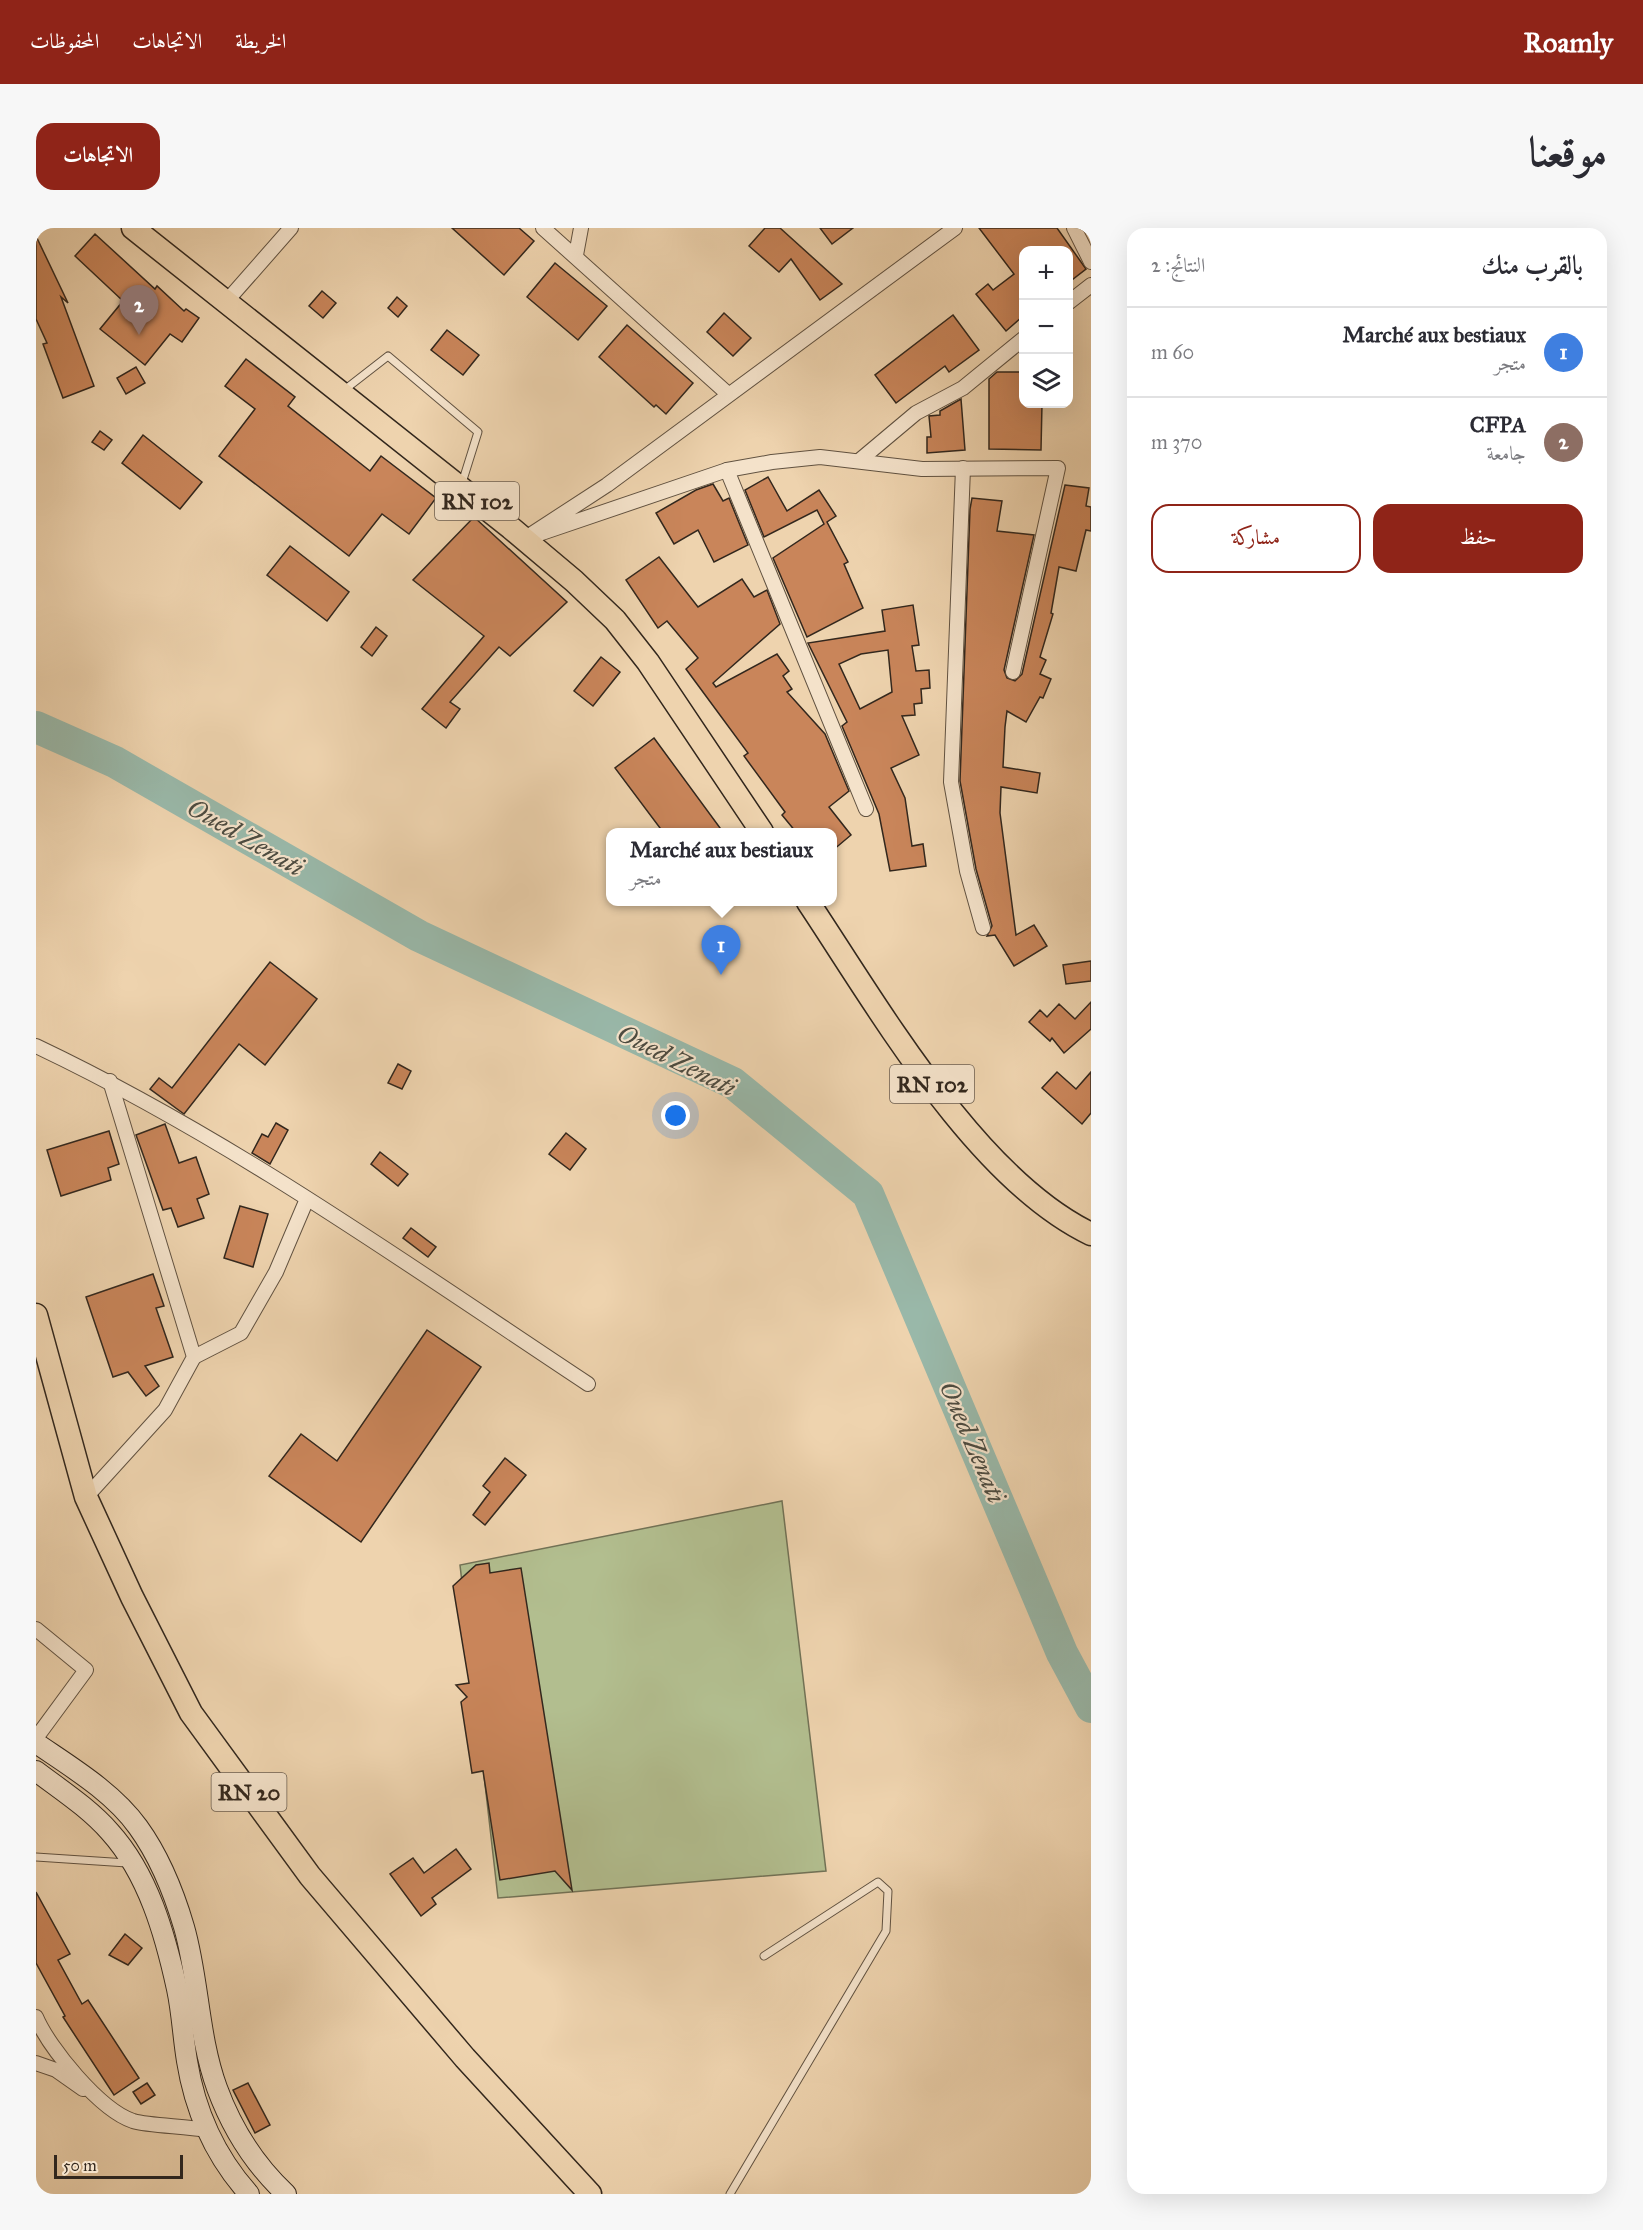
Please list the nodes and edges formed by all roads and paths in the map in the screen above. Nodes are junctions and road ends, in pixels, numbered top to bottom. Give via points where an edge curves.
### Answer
1 (132, 228) edge
2 (291, 228) edge
3 (543, 228) edge
4 (581, 228) edge
5 (955, 228) edge
6 (1074, 228) edge
7 (576, 255) junction
8 (1091, 262) edge
9 (1091, 285) edge
10 (1072, 300) edge
11 (225, 303) junction
12 (1019, 342) edge
13 (340, 394) junction
14 (728, 394) junction
15 (860, 460) junction
16 (963, 468) junction
17 (727, 470) junction
18 (460, 488) junction
19 (524, 539) junction
20 (1013, 672) dead end
21 (866, 808) dead end
22 (759, 828) edge
23 (811, 906) edge
24 (983, 928) dead end
25 (36, 1046) edge
26 (110, 1081) junction
27 (307, 1199) junction
28 (1091, 1234) edge
29 (36, 1316) edge
30 (194, 1357) junction
31 (588, 1384) dead end
32 (86, 1497) junction
33 (36, 1629) edge
34 (36, 1738) edge
35 (36, 1743) edge
36 (36, 1771) edge
37 (36, 1857) edge
38 (133, 1863) junction
39 (764, 1956) dead end
40 (36, 2017) edge
41 (36, 2063) edge
42 (101, 2103) junction
43 (206, 2130) junction
44 (249, 2194) edge
45 (286, 2194) edge
46 (590, 2194) edge
47 (730, 2194) edge

1 - 11 main road, RN 102
2 - 11 street
3 - 7 street
4 - 7 street
5 - 14 street
6 - 8 street
7 - 14 street
9 - 10 street
11 - 13 main road, RN 102
12 - 15 street via 963,388 916,413
13 - 18 main road, RN 102
13 - 18 lane via 388,356 478,432
14 - 19 street via 607,485
15 - 16 street via 922,469
15 - 17 street via 820,457
16 - 20 street via 1058,468
16 - 24 street via 951,782 967,871
17 - 19 street
17 - 21 street
18 - 19 main road, RN 102
19 - 22 main road, RN 102 via 615,620 648,662
23 - 28 main road, RN 102 via 920,1069 969,1131 1017,1183 1067,1223
25 - 26 street
26 - 27 street via 233,1150
26 - 30 street
27 - 30 street via 276,1272 241,1333
27 - 31 street
29 - 32 main road, RN 20
30 - 32 street via 165,1410
32 - 46 main road, RN 20 via 192,1713 310,1876 465,2058
33 - 34 street via 86,1670
35 - 45 main road via 108,1796 138,1827 164,1874 184,1927 216,2086 245,2147
36 - 38 main road via 110,1832
37 - 38 lane
38 - 43 main road via 154,1905 177,1989 187,2064
39 - 47 lane via 878,1882 888,1891 886,1931
40 - 42 street via 44,2035
41 - 42 street via 56,2070
42 - 43 street via 133,2121
43 - 44 main road via 235,2179

